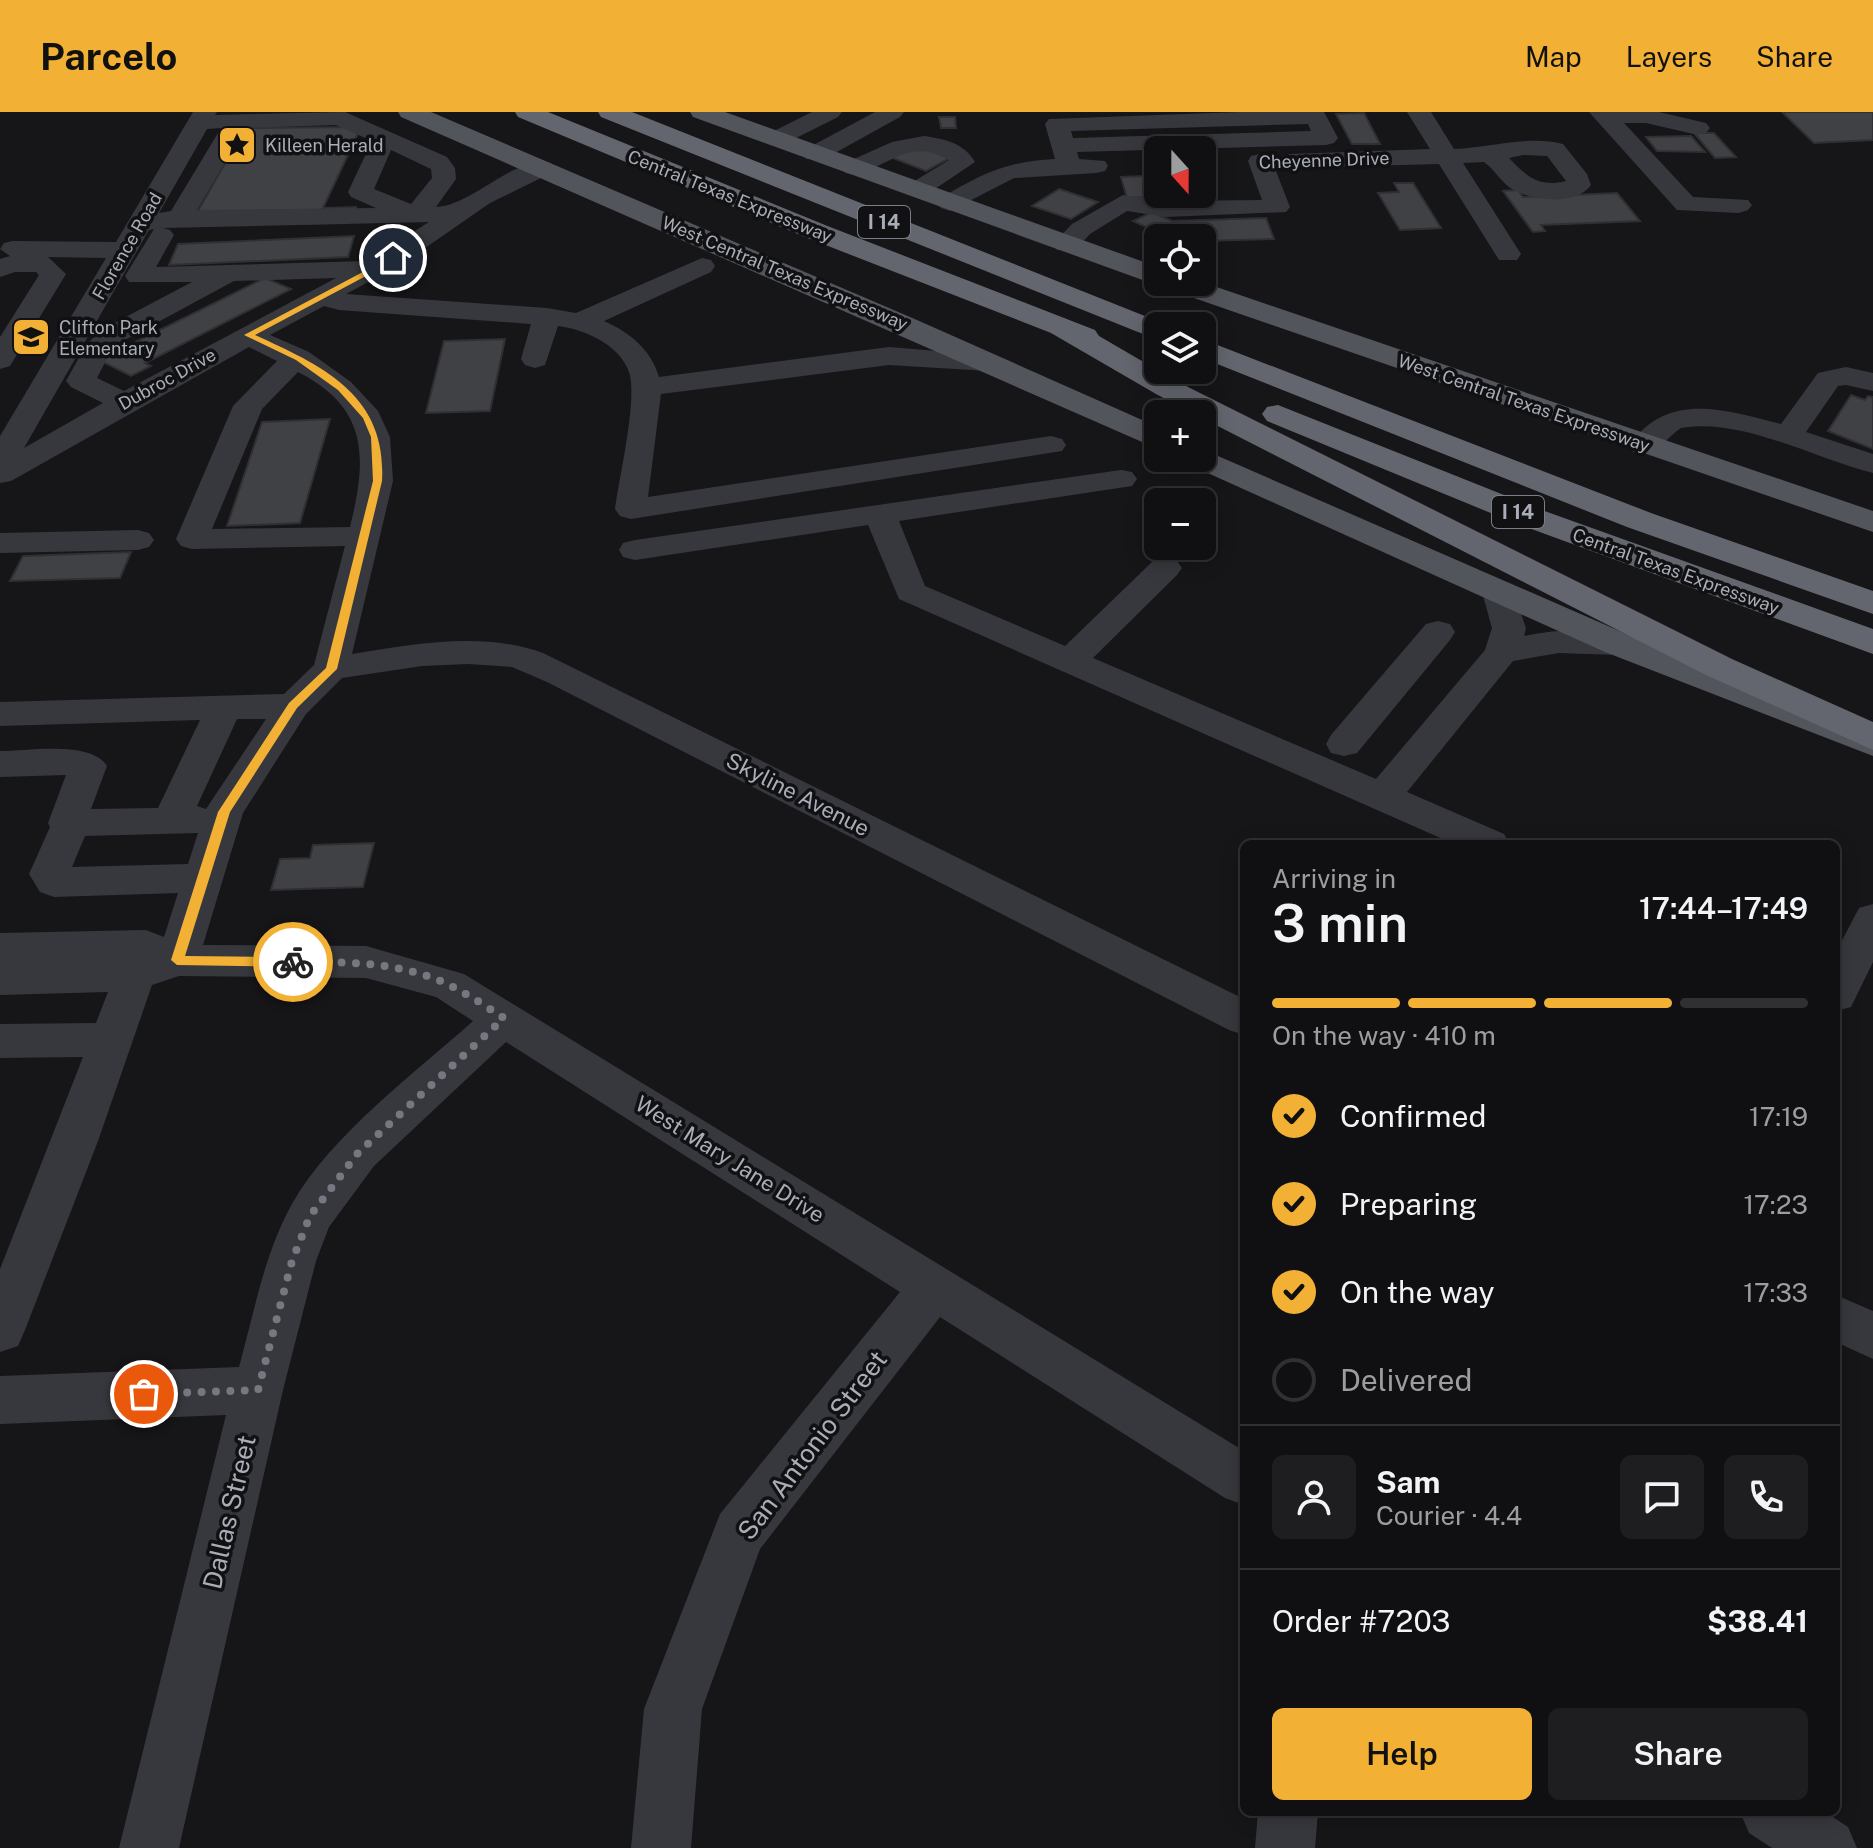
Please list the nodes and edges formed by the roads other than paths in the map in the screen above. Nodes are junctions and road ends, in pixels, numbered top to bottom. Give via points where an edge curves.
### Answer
1 (410, 112) edge
2 (527, 112) edge
3 (610, 112) edge
4 (702, 112) edge
5 (830, 112) edge
6 (892, 112) edge
7 (1419, 112) edge
8 (1602, 114) edge
9 (333, 115) edge
10 (202, 117) edge
11 (239, 117) edge
12 (1698, 128) dead end
13 (1165, 136) edge
14 (385, 138) junction
15 (776, 139) junction
16 (1216, 145) edge
17 (815, 154) junction
18 (1487, 155) dead end
19 (1066, 156) junction
20 (1445, 156) junction
21 (1260, 161) junction
22 (1144, 163) edge
23 (372, 166) junction
24 (542, 168) junction
25 (854, 168) junction
26 (436, 189) junction
27 (916, 191) junction
28 (950, 203) junction
29 (1739, 205) dead end
30 (418, 227) junction
31 (148, 233) junction
32 (1066, 244) junction
33 (0, 249) edge
34 (1508, 254) dead end
35 (702, 266) dead end
36 (0, 269) edge
37 (373, 269) junction
38 (1144, 271) edge
39 (231, 273) junction
40 (321, 296) junction
41 (1215, 296) edge
42 (547, 316) junction
43 (579, 322) junction
44 (1144, 324) edge
45 (907, 326) junction
46 (1060, 326) junction
47 (248, 335) junction
48 (1216, 354) edge
49 (889, 356) junction
50 (299, 358) junction
51 (535, 359) dead end
52 (0, 360) edge
53 (1144, 360) edge
54 (988, 362) junction
55 (1873, 382) edge
56 (1202, 384) edge
57 (647, 387) junction
58 (125, 402) junction
59 (1144, 433) edge
60 (1788, 436) junction
61 (1051, 445) dead end
62 (1644, 446) junction
63 (0, 462) edge
64 (1873, 464) edge
65 (1216, 465) edge
66 (0, 474) edge
67 (1121, 479) dead end
68 (758, 490) junction
69 (880, 514) junction
70 (1639, 520) junction
71 (1873, 522) edge
72 (772, 530) junction
73 (364, 536) junction
74 (138, 540) dead end
75 (0, 543) edge
76 (635, 550) dead end
77 (1165, 568) dead end
78 (1873, 582) edge
79 (1499, 592) junction
80 (1873, 603) edge
81 (1438, 632) dead end
82 (1873, 642) edge
83 (1618, 644) junction
84 (1501, 653) junction
85 (1070, 661) junction
86 (331, 669) junction
87 (1378, 703) junction
88 (293, 706) junction
89 (224, 708) junction
90 (0, 714) edge
91 (1438, 729) junction
92 (1873, 737) edge
93 (1873, 743) edge
94 (1344, 744) dead end
95 (0, 764) edge
96 (1382, 797) junction
97 (222, 819) junction
98 (171, 821) junction
99 (71, 823) junction
100 (1481, 840) edge
101 (203, 878) junction
102 (1873, 919) edge
103 (0, 949) edge
104 (156, 968) junction
105 (0, 979) edge
106 (1840, 987) edge
107 (1240, 1016) edge
108 (504, 1018) junction
109 (112, 1040) junction
110 (0, 1041) edge
111 (935, 1286) junction
112 (1840, 1319) edge
113 (0, 1330) edge
114 (1873, 1336) edge
115 (258, 1390) junction
116 (0, 1400) edge
117 (1240, 1477) edge
118 (1287, 1816) edge
119 (1776, 1816) edge
120 (149, 1848) edge
121 (661, 1848) edge
122 (1285, 1848) edge
123 (1827, 1848) edge

1 - 24 main road, West Central Texas Expressway
2 - 46 highway, Central Texas Expressway / I 14
3 - 44 highway, Central Texas Expressway / I 14
4 - 15 main road
5 - 15 street
6 - 17 street
7 - 20 street
8 - 12 street via 1646,116
8 - 29 street via 1686,205
9 - 11 street
9 - 14 street
10 - 11 street
10 - 31 street, Florence Road
11 - 31 street
13 - 19 street, Cheyenne Drive via 1057,124
14 - 23 street
14 - 26 street via 438,162 444,179
15 - 17 main road
16 - 21 street, Cheyenne Drive
17 - 25 main road
18 - 20 street, Cheyenne Drive
19 - 22 street
19 - 28 street via 990,179
20 - 21 street, Cheyenne Drive
20 - 34 street
21 - 32 street via 1277,207 1166,209 1123,203
23 - 26 street
23 - 30 street via 360,192
24 - 30 street, Dubroc Drive via 458,214
24 - 45 main road, West Central Texas Expressway
25 - 27 main road
25 - 27 street via 893,148 922,142 960,155 963,162 956,169
26 - 30 street
27 - 28 main road
28 - 32 main road
30 - 31 street
30 - 37 street, Dubroc Drive
31 - 33 street
31 - 39 street via 138,276
31 - 63 street, Florence Road
32 - 38 main road
35 - 43 street
36 - 52 street via 43,264 53,274
37 - 39 street
37 - 40 street, Dubroc Drive
39 - 58 street via 100,345 81,381
40 - 42 street via 339,302
40 - 47 street, Dubroc Drive
41 - 62 main road, West Central Texas Expressway
42 - 43 street
42 - 51 street
43 - 57 street via 637,355
45 - 49 street
45 - 54 main road, West Central Texas Expressway
46 - 53 highway, Central Texas Expressway / I 14
46 - 92 highway via 1167,388 1719,667
47 - 50 street
47 - 58 street, Dubroc Drive
48 - 70 highway, Central Texas Expressway / I 14
49 - 54 street
49 - 57 street
50 - 73 street via 341,388 367,417 375,437 377,481
50 - 73 street via 248,406 192,539
54 - 59 main road, West Central Texas Expressway
55 - 60 street via 1846,376 1828,379
56 - 82 highway, Central Texas Expressway / I 14 via 1527,516
57 - 68 street via 631,509
58 - 66 street, Dubroc Drive
60 - 62 street via 1713,417 1691,417 1670,422
60 - 64 street
61 - 68 street
62 - 71 main road, West Central Texas Expressway
65 - 79 main road
67 - 69 street
68 - 72 street
69 - 72 street
69 - 85 street via 911,592
70 - 78 highway via 1726,537
70 - 80 highway, Central Texas Expressway / I 14
72 - 76 street
73 - 86 street
74 - 75 street
77 - 85 street
79 - 83 main road
79 - 84 street via 1509,628
81 - 87 street
83 - 84 street via 1528,644
83 - 93 main road
84 - 91 street
85 - 96 street
86 - 88 street
86 - 107 street, Skyline Avenue via 474,652 516,656
87 - 91 street
87 - 94 street
88 - 89 street
88 - 97 street
89 - 90 street
89 - 98 street
91 - 96 street
95 - 99 street via 88,766 69,813
96 - 100 street
97 - 98 street
97 - 101 street
98 - 99 street
99 - 101 street via 49,874 54,882
101 - 104 street
102 - 106 street
103 - 104 street, West Mary Jane Drive via 146,946
104 - 105 street, West Mary Jane Drive
104 - 108 street, West Mary Jane Drive via 366,962 449,985
104 - 109 street
108 - 111 street, West Mary Jane Drive
108 - 115 street, Dallas Street via 358,1153 310,1216 292,1261
109 - 110 street
109 - 113 street
111 - 117 street, West Mary Jane Drive
111 - 121 street, San Antonio Street via 739,1533 673,1709
112 - 114 street
115 - 116 street
115 - 120 street, Dallas Street
118 - 122 street
119 - 123 street

